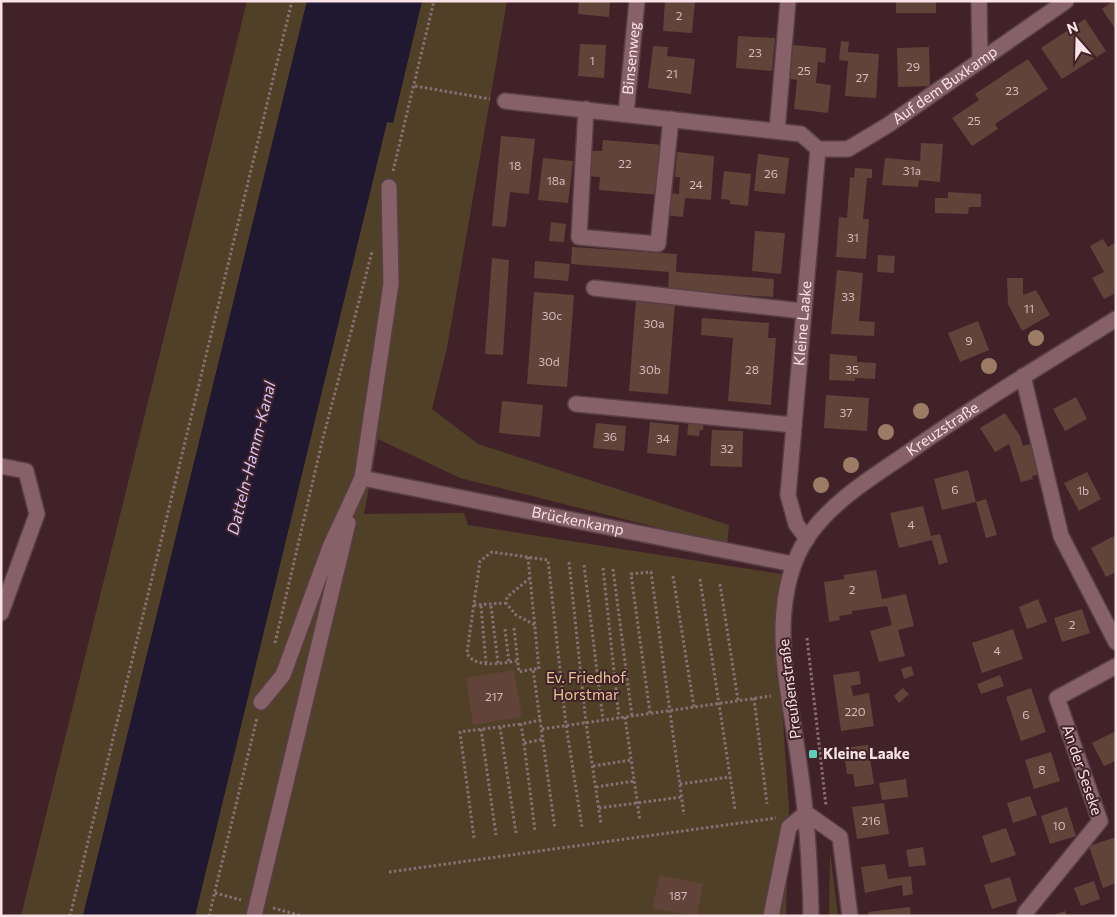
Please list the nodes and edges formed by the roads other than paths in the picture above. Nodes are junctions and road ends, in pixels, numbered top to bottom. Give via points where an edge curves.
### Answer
1 (637, 1) edge
2 (788, 1) edge
3 (979, 1) edge
4 (1066, 1) edge
5 (980, 60) junction
6 (505, 101) road end
7 (586, 109) junction
8 (626, 114) junction
9 (671, 119) junction
10 (777, 131) junction
11 (818, 149) junction
12 (389, 187) road end
13 (594, 288) dead end
14 (804, 311) junction
15 (1116, 319) edge
16 (1023, 376) junction
17 (576, 404) dead end
18 (794, 425) junction
19 (1, 466) edge
20 (362, 478) junction
21 (352, 502) junction
22 (807, 539) junction
23 (793, 564) junction
24 (1, 613) edge
25 (1116, 642) edge
26 (1116, 666) edge
27 (261, 702) road end
28 (806, 813) junction
29 (256, 910) edge
30 (1025, 913) dead end
31 (771, 916) edge
32 (811, 916) edge
33 (850, 916) edge

1 - 8 street, Binsenweg
2 - 10 street
3 - 5 street
4 - 5 street, Auf dem Buxkamp
5 - 11 street, Auf dem Buxkamp via 848,149
6 - 7 street
7 - 8 street
7 - 9 street via 579,237 658,244
8 - 9 street
9 - 10 street
10 - 11 street via 801,134
11 - 14 street, Kleine Laake
12 - 20 street via 391,284
13 - 14 street
14 - 18 street, Kleine Laake
15 - 16 street, Kreuzstraße
16 - 22 street, Kreuzstraße via 842,500
16 - 25 street via 1062,536
17 - 18 street
18 - 22 street, Kleine Laake via 788,495 796,524
19 - 24 street via 26,471 37,514
20 - 21 street
20 - 23 street, Brückenkamp
21 - 27 street via 330,546 283,674
21 - 29 street via 337,577
22 - 23 street, Kreuzstraße
23 - 28 street, Preußenstraße via 783,628
26 - 30 street, An der Seseke via 1057,698 1100,821
28 - 31 street via 789,827
28 - 32 street, Preußenstraße
28 - 33 street via 840,837

